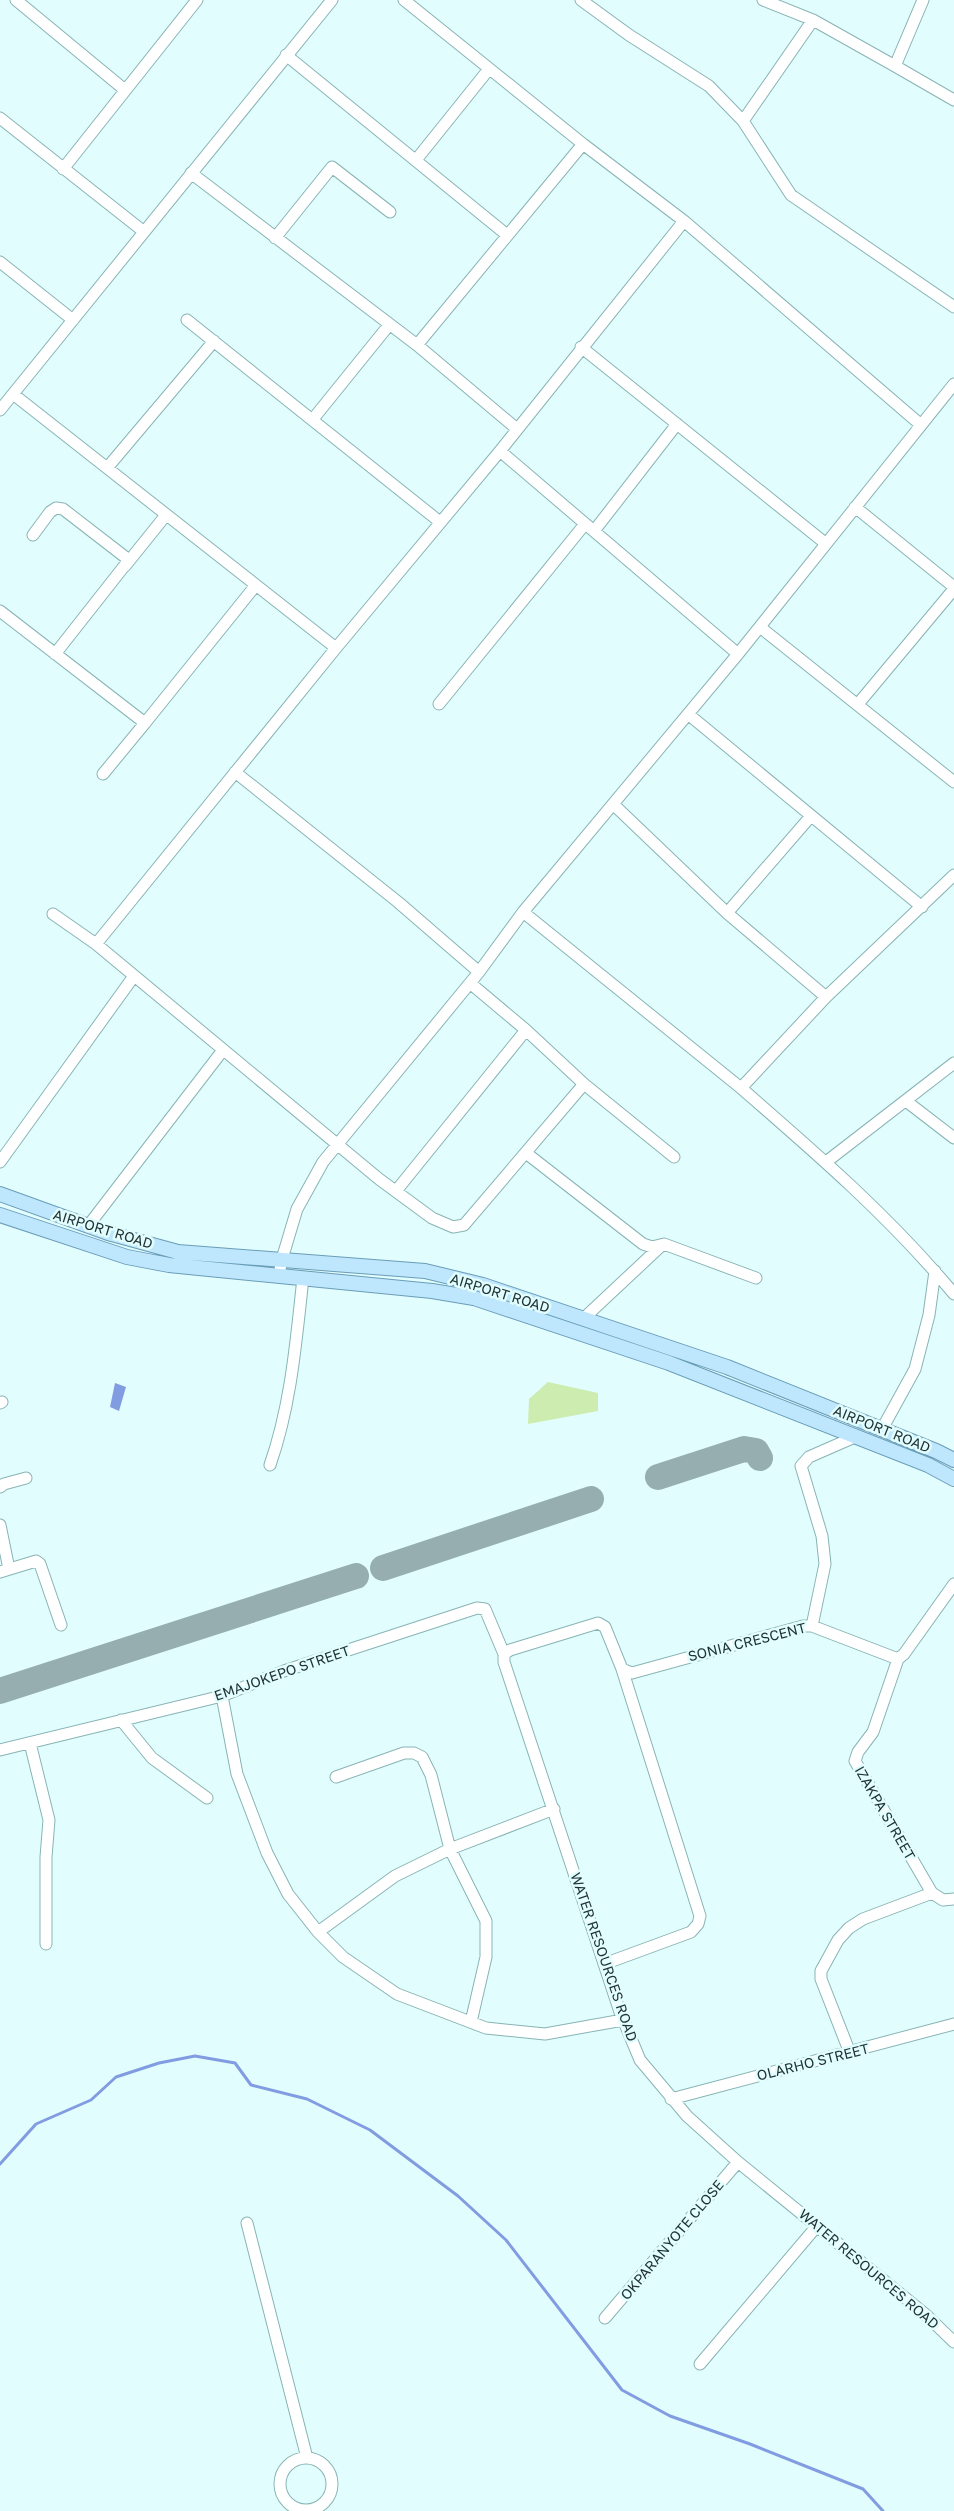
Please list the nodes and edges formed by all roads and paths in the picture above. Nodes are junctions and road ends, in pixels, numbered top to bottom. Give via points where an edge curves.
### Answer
1 (16, 0) edge
2 (197, 0) edge
3 (332, 0) edge
4 (404, 0) edge
5 (581, 0) edge
6 (763, 0) edge
7 (922, 0) edge
8 (813, 20) junction
9 (286, 55) junction
10 (895, 66) junction
11 (489, 69) junction
12 (125, 90) junction
13 (954, 100) edge
14 (0, 118) edge
15 (743, 122) junction
16 (583, 144) junction
17 (416, 160) junction
18 (63, 169) junction
19 (191, 173) junction
20 (390, 212) dead end
21 (684, 221) junction
22 (143, 231) junction
23 (507, 235) junction
24 (275, 238) junction
25 (2, 266) edge
26 (954, 307) edge
27 (73, 320) junction
28 (187, 320) dead end
29 (389, 325) junction
30 (214, 341) junction
31 (418, 345) junction
32 (581, 347) junction
33 (953, 389) edge
34 (13, 394) junction
35 (0, 410) edge
36 (313, 419) junction
37 (677, 424) junction
38 (921, 425) junction
39 (517, 429) junction
40 (500, 451) junction
41 (107, 468) junction
42 (855, 507) junction
43 (166, 515) junction
44 (440, 522) junction
45 (589, 527) junction
46 (33, 535) dead end
47 (825, 543) junction
48 (121, 570) junction
49 (256, 585) junction
50 (954, 588) edge
51 (0, 611) edge
52 (760, 627) junction
53 (336, 648) junction
54 (55, 654) junction
55 (738, 654) junction
56 (439, 704) dead end
57 (858, 704) junction
58 (688, 714) junction
59 (145, 723) junction
60 (235, 772) junction
61 (103, 774) dead end
62 (954, 782) edge
63 (613, 804) junction
64 (811, 816) junction
65 (954, 875) edge
66 (922, 907) junction
67 (523, 912) junction
68 (727, 913) junction
69 (53, 914) dead end
70 (96, 944) junction
71 (480, 972) junction
72 (134, 976) junction
73 (470, 983) junction
74 (826, 997) junction
75 (526, 1030) junction
76 (224, 1050) junction
77 (954, 1063) edge
78 (584, 1084) junction
79 (741, 1088) junction
80 (906, 1101) junction
81 (954, 1138) edge
82 (338, 1145) junction
83 (526, 1152) junction
84 (674, 1157) dead end
85 (0, 1162) edge
86 (826, 1162) junction
87 (396, 1191) junction
88 (0, 1194) edge
89 (0, 1214) edge
90 (88, 1226) junction
91 (664, 1244) junction
92 (282, 1259) junction
93 (935, 1271) junction
94 (279, 1276) junction
95 (303, 1278) junction
96 (756, 1278) dead end
97 (954, 1294) edge
98 (583, 1319) junction
99 (674, 1349) junction
100 (669, 1363) junction
101 (882, 1429) junction
102 (857, 1436) junction
103 (954, 1460) edge
104 (270, 1465) dead end
105 (26, 1478) dead end
106 (954, 1479) edge
107 (0, 1487) edge
108 (0, 1525) edge
109 (4, 1571) edge
110 (954, 1584) edge
111 (61, 1625) dead end
112 (812, 1626) junction
113 (504, 1654) junction
114 (898, 1659) junction
115 (622, 1669) junction
116 (222, 1696) junction
117 (121, 1720) junction
118 (30, 1743) junction
119 (0, 1750) edge
120 (336, 1777) dead end
121 (207, 1798) dead end
122 (554, 1808) junction
123 (450, 1849) junction
124 (932, 1893) junction
125 (954, 1899) edge
126 (318, 1932) junction
127 (46, 1944) dead end
128 (604, 1964) junction
129 (623, 2020) junction
130 (470, 2022) junction
131 (954, 2024) edge
132 (850, 2053) junction
133 (671, 2098) junction
134 (738, 2162) junction
135 (247, 2223) dead end
136 (817, 2226) junction
137 (605, 2318) dead end
138 (954, 2342) edge
139 (700, 2364) dead end
140 (307, 2458) junction
141 (319, 2509) edge
142 (300, 2510) edge

1 - 12 street
2 - 12 street
3 - 9 street
4 - 11 street
5 - 15 street via 709,86
6 - 8 street
7 - 10 street
8 - 10 street
8 - 15 street
9 - 17 street
9 - 19 street
10 - 13 street
11 - 16 street
11 - 17 street
12 - 18 street
14 - 18 street
15 - 26 street via 791,195
16 - 21 street
16 - 23 street
17 - 23 street
18 - 22 street
19 - 22 street
19 - 24 street
20 - 24 street via 332,167
21 - 32 street
21 - 38 street
22 - 27 street
23 - 31 street
24 - 29 street
25 - 27 street
27 - 34 street
28 - 30 street
29 - 31 street
29 - 36 street
30 - 36 street
30 - 41 street
31 - 39 street
32 - 37 street
32 - 39 street
33 - 38 street
34 - 35 street
34 - 41 street
36 - 44 street
37 - 45 street
37 - 47 street
38 - 42 street
39 - 40 street
40 - 44 street
40 - 45 street
41 - 43 street
42 - 47 street
42 - 50 street
43 - 48 street
43 - 49 street
44 - 53 street
45 - 55 street
45 - 56 street
46 - 48 street via 50,512 56,508 63,509 129,560
47 - 52 street
48 - 54 street
49 - 53 street
49 - 59 street
50 - 57 street
51 - 54 street
52 - 55 street
52 - 57 street
53 - 60 street
54 - 59 street
55 - 58 street
57 - 62 street
58 - 63 street
58 - 64 street
59 - 61 street
60 - 70 street
60 - 71 street
63 - 67 street
63 - 68 street
64 - 66 street
64 - 68 street
65 - 66 street
66 - 74 street
67 - 71 street
67 - 79 street
68 - 74 street
69 - 70 street
70 - 72 street
71 - 73 street
72 - 76 street
72 - 85 street
73 - 75 street
73 - 82 street
74 - 79 street
75 - 78 street
75 - 87 street
76 - 82 street
76 - 90 street
77 - 80 street
78 - 83 street
78 - 84 street
79 - 86 street
80 - 81 street
80 - 86 street
82 - 87 street
82 - 92 street via 323,1162 297,1209
83 - 87 street via 464,1225 452,1227 432,1218
83 - 91 street via 643,1244 652,1247
86 - 93 street
88 - 90 main road, AIRPORT ROAD
89 - 94 main road, AIRPORT ROAD via 127,1257 170,1265
90 - 92 main road, AIRPORT ROAD via 178,1252
91 - 96 street
91 - 98 street
92 - 94 street
92 - 98 main road, AIRPORT ROAD via 425,1271 483,1285
93 - 97 street
93 - 101 street via 916,1369
94 - 95 main road, AIRPORT ROAD
95 - 100 main road, AIRPORT ROAD via 474,1298
95 - 104 street via 293,1371 281,1433
98 - 99 main road, AIRPORT ROAD
99 - 100 main road
99 - 101 main road, AIRPORT ROAD
100 - 102 main road, AIRPORT ROAD
101 - 103 main road, AIRPORT ROAD
102 - 106 main road, AIRPORT ROAD
102 - 112 street via 809,1457 800,1466 822,1536 825,1564
105 - 107 street
108 - 109 street
109 - 111 street via 36,1561 40,1564
110 - 114 street, IZAKPA STREET
112 - 114 street, SONIA CRESCENT
112 - 115 street, SONIA CRESCENT via 632,1673
113 - 115 street via 598,1623 606,1627
113 - 116 street, EMAJOKEPO STREET via 490,1617 485,1609 477,1608 284,1671
113 - 122 street, WATER RESOURCES ROAD
114 - 124 street, IZAKPA STREET via 873,1732 855,1761
115 - 128 street via 700,1916 691,1932
116 - 117 street, EMAJOKEPO STREET
116 - 126 street via 237,1774 252,1818 288,1894
117 - 118 street, EMAJOKEPO STREET
117 - 121 street via 152,1758
118 - 119 street, EMAJOKEPO STREET
118 - 127 street via 49,1820
120 - 123 street via 404,1753 422,1757 431,1775
122 - 123 street
122 - 128 street, WATER RESOURCES ROAD
123 - 126 street via 396,1876
123 - 130 street via 486,1921 486,1957
124 - 125 street via 943,1900
124 - 132 street via 863,1919 849,1928 820,1971
126 - 130 street via 344,1957 397,1994
128 - 129 street, WATER RESOURCES ROAD
129 - 130 street via 545,2034 486,2028
129 - 133 street, WATER RESOURCES ROAD via 640,2060
131 - 132 street, OLARHO STREET
132 - 133 street, OLARHO STREET
133 - 134 street, WATER RESOURCES ROAD
134 - 136 street, WATER RESOURCES ROAD
134 - 137 street, OKPARANYOTE CLOSE
135 - 140 street
136 - 138 street, WATER RESOURCES ROAD via 925,2314
136 - 139 street
140 - 141 street via 316,2460 330,2474 331,2492
140 - 142 street via 290,2464 281,2480 285,2498
141 - 142 street

